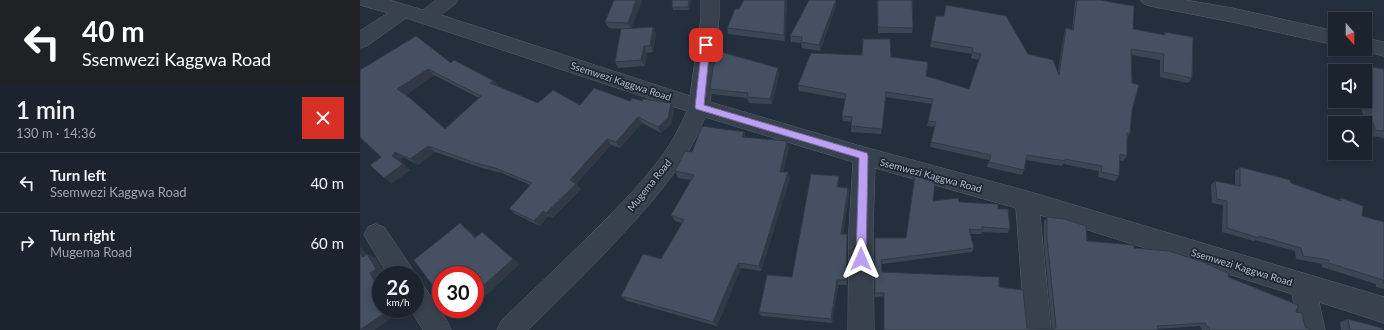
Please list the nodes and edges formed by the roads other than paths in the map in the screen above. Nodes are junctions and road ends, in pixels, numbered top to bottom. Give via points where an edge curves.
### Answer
1 (366, 0) edge
2 (449, 0) edge
3 (710, 0) edge
4 (1150, 0) edge
5 (403, 11) junction
6 (426, 17) junction
7 (1328, 36) edge
8 (360, 41) edge
9 (1372, 46) edge
10 (1384, 49) edge
11 (699, 107) junction
12 (864, 156) junction
13 (1027, 201) junction
14 (376, 235) dead end
15 (396, 266) edge
16 (1303, 285) junction
17 (424, 309) edge
18 (1384, 310) edge
19 (438, 330) edge
20 (510, 330) edge
21 (861, 330) edge
22 (1038, 330) edge
23 (1312, 330) edge

1 - 5 street, Ssemwezi Kaggwa Road
2 - 6 street
3 - 11 street, Mugema Road
4 - 7 street
5 - 6 street, Ssemwezi Kaggwa Road
5 - 8 street
6 - 11 street, Ssemwezi Kaggwa Road
9 - 10 street
11 - 12 street, Ssemwezi Kaggwa Road
11 - 20 street, Mugema Road via 691,127 672,159 645,194
12 - 13 street, Ssemwezi Kaggwa Road
12 - 21 street
13 - 16 street, Ssemwezi Kaggwa Road
13 - 22 street
14 - 15 street
16 - 18 street, Ssemwezi Kaggwa Road
16 - 23 street
17 - 19 street

